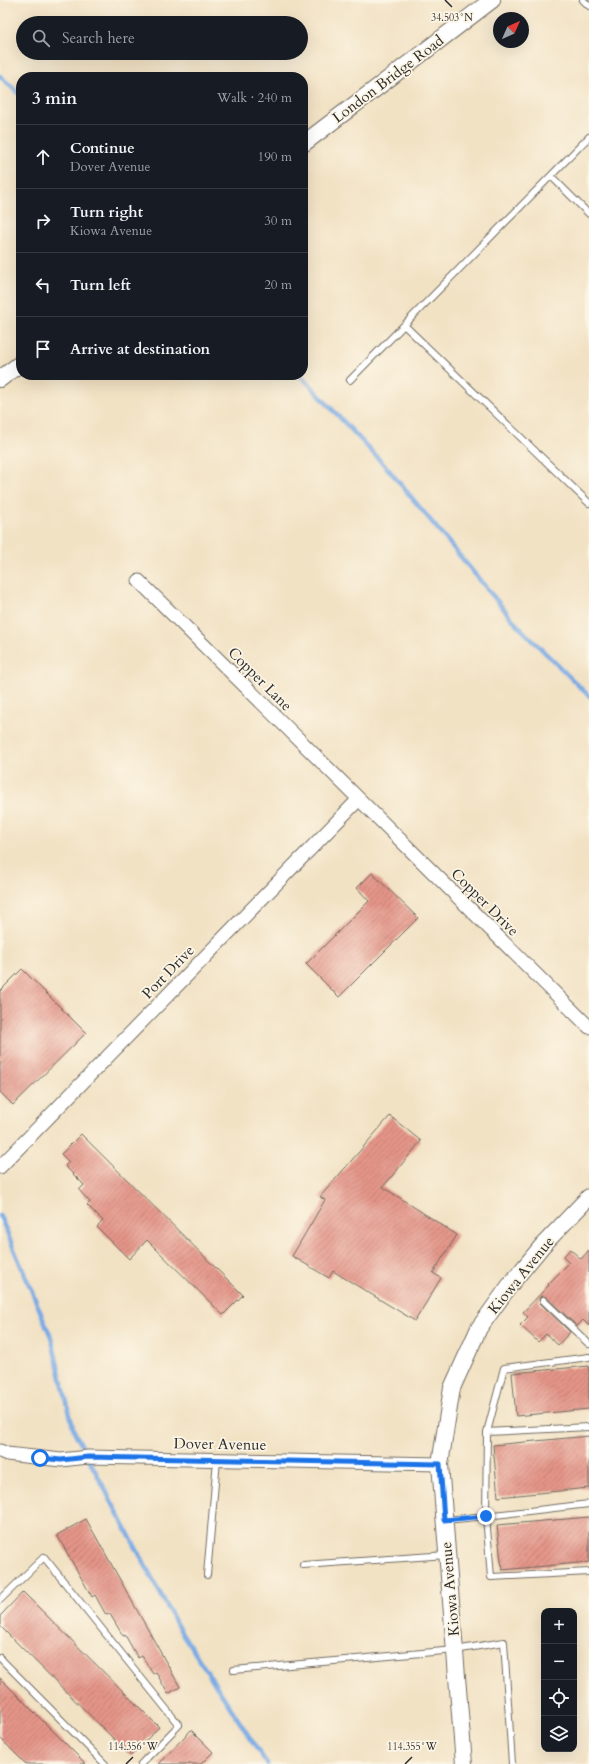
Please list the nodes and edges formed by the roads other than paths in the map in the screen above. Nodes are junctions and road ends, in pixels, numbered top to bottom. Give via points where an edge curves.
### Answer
1 (492, 0) edge
2 (583, 0) edge
3 (589, 6) edge
4 (589, 137) edge
5 (308, 140) edge
6 (551, 176) junction
7 (589, 214) edge
8 (404, 325) junction
9 (16, 367) edge
10 (0, 379) edge
11 (350, 380) dead end
12 (589, 503) edge
13 (139, 581) dead end
14 (359, 800) junction
15 (589, 1027) edge
16 (0, 1167) edge
17 (589, 1198) edge
18 (543, 1300) dead end
19 (589, 1344) edge
20 (589, 1357) edge
21 (589, 1426) edge
22 (487, 1432) junction
23 (0, 1452) edge
24 (217, 1460) junction
25 (440, 1464) junction
26 (589, 1504) edge
27 (486, 1516) junction
28 (444, 1520) junction
29 (447, 1555) junction
30 (303, 1565) dead end
31 (589, 1572) edge
32 (207, 1575) dead end
33 (0, 1600) edge
34 (455, 1650) junction
35 (0, 1658) edge
36 (234, 1670) dead end
37 (105, 1764) edge
38 (141, 1764) edge
39 (464, 1764) edge
40 (512, 1764) edge

1 - 5 street, London Bridge Road
2 - 3 lane
4 - 6 lane
6 - 7 lane
6 - 8 lane
8 - 11 lane
8 - 12 lane
9 - 10 street
13 - 14 street, Copper Lane
14 - 15 street, Copper Drive
14 - 16 street, Port Drive
17 - 25 street, Kiowa Avenue via 538,1251 479,1328 452,1388
18 - 19 lane
20 - 22 lane via 504,1368
21 - 22 lane
22 - 27 lane
23 - 24 street, Dover Avenue via 61,1460 88,1457
24 - 25 street, Dover Avenue
24 - 32 lane
25 - 28 street, Kiowa Avenue
26 - 27 lane
27 - 28 lane
27 - 31 lane via 491,1577
28 - 29 street, Kiowa Avenue
29 - 30 lane
29 - 34 street, Kiowa Avenue
33 - 38 lane via 44,1557 179,1725
34 - 36 lane
34 - 39 street, Kiowa Avenue
34 - 40 lane via 504,1642
35 - 37 lane

